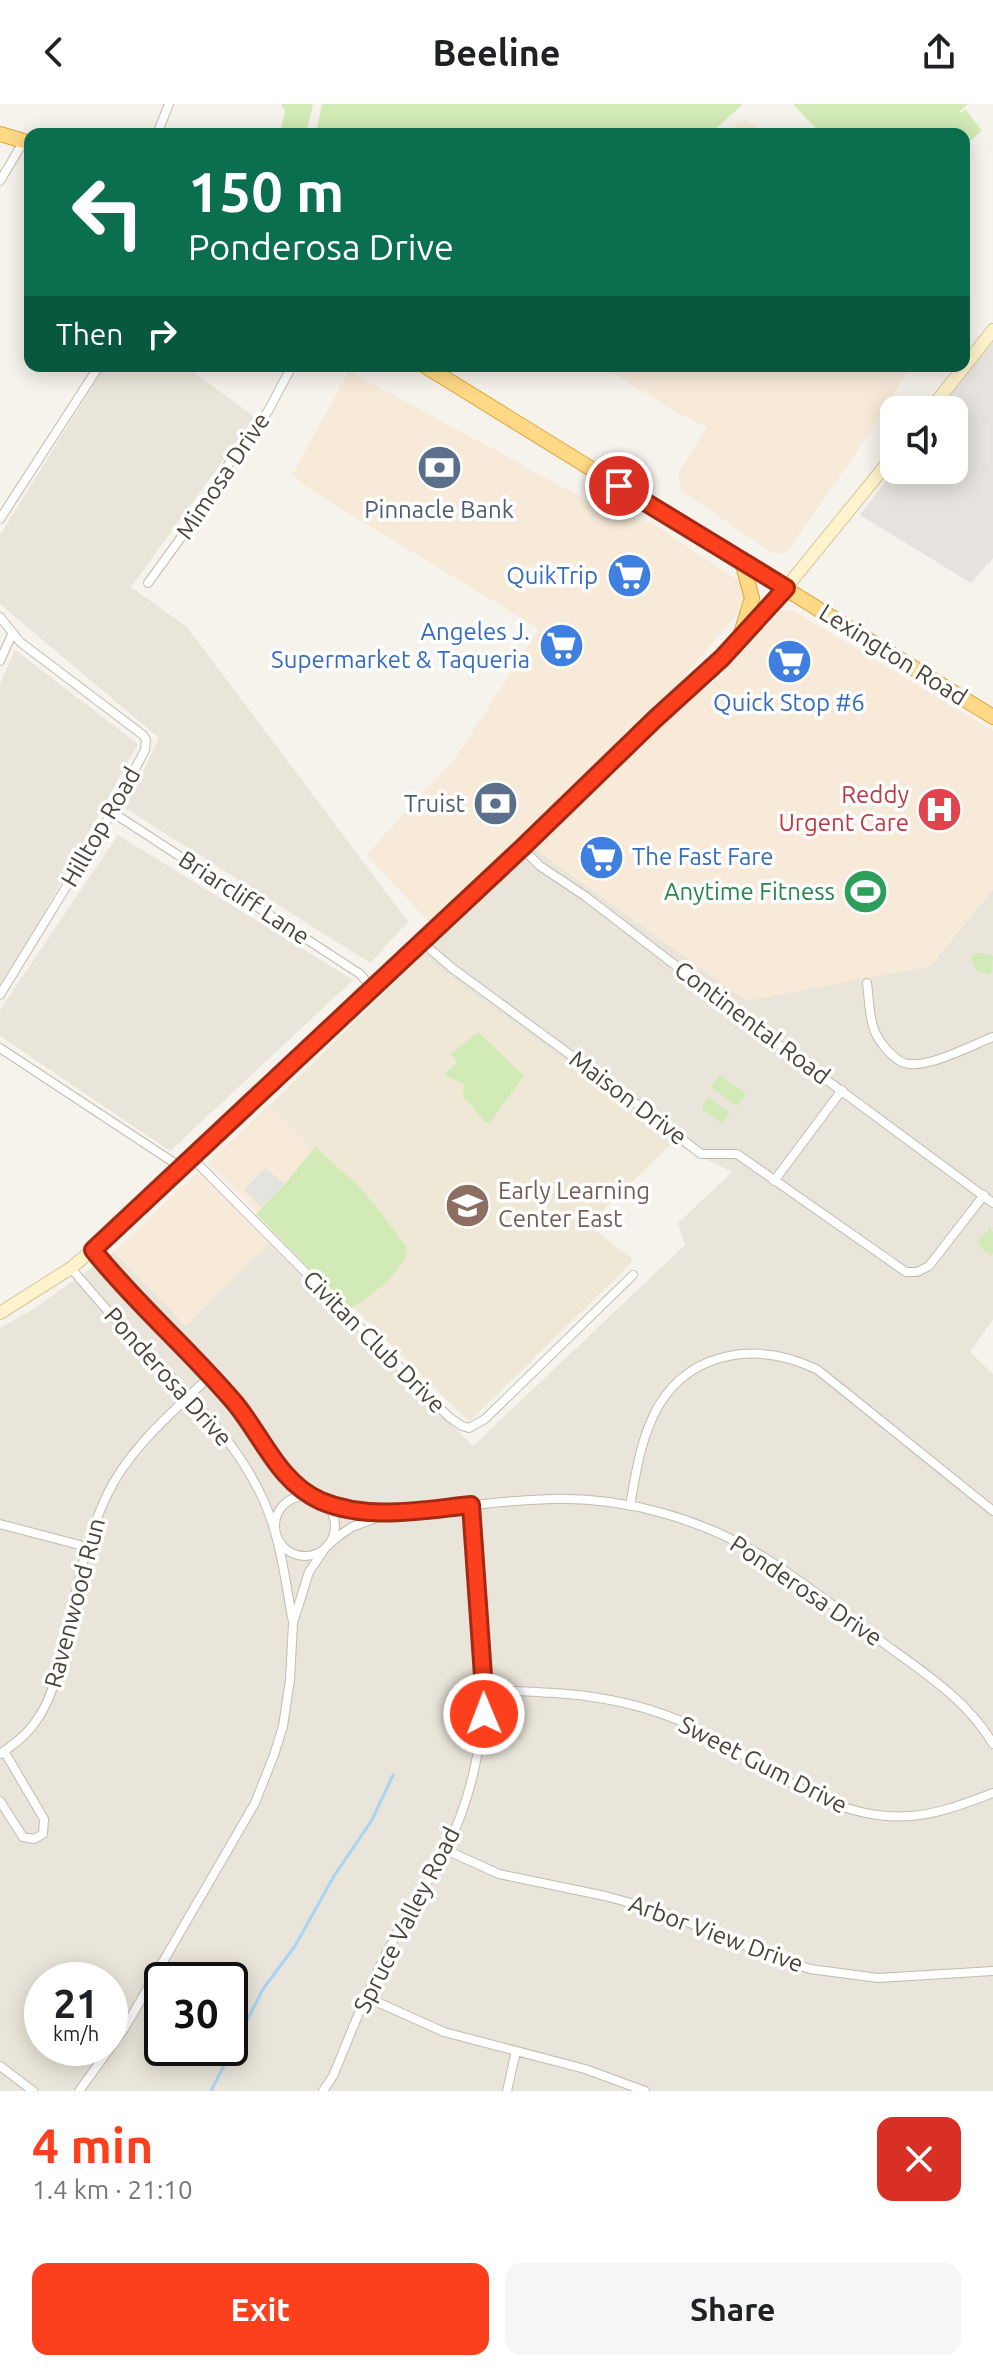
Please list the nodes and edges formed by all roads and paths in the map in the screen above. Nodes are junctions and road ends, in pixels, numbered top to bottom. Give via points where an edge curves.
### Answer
1 (169, 104) edge
2 (159, 128) edge
3 (0, 134) edge
4 (24, 141) edge
5 (24, 146) edge
6 (0, 181) edge
7 (993, 330) edge
8 (970, 359) edge
9 (95, 372) edge
10 (289, 372) edge
11 (435, 372) edge
12 (960, 372) edge
13 (941, 396) edge
14 (880, 472) edge
15 (0, 519) edge
16 (742, 562) junction
17 (148, 583) dead end
18 (786, 588) junction
19 (0, 617) edge
20 (12, 634) junction
21 (739, 640) junction
22 (0, 661) edge
23 (993, 717) edge
24 (112, 812) junction
25 (522, 848) junction
26 (423, 943) junction
27 (867, 983) dead end
28 (373, 989) junction
29 (0, 995) edge
30 (993, 1038) edge
31 (0, 1048) edge
32 (842, 1090) junction
33 (192, 1158) junction
34 (182, 1168) junction
35 (774, 1181) junction
36 (984, 1195) junction
37 (993, 1203) edge
38 (93, 1250) junction
39 (71, 1268) junction
40 (633, 1275) dead end
41 (0, 1313) edge
42 (210, 1376) junction
43 (190, 1396) junction
44 (318, 1500) junction
45 (471, 1505) junction
46 (630, 1506) junction
47 (993, 1511) edge
48 (393, 1513) junction
49 (0, 1524) edge
50 (276, 1535) junction
51 (87, 1547) junction
52 (326, 1547) junction
53 (293, 1623) junction
54 (484, 1690) junction
55 (993, 1744) edge
56 (2, 1753) edge
57 (993, 1793) edge
58 (0, 1801) edge
59 (446, 1850) junction
60 (993, 1971) edge
61 (366, 1997) junction
62 (516, 2051) junction
63 (0, 2066) edge
64 (33, 2091) edge
65 (79, 2091) edge
66 (323, 2091) edge
67 (507, 2091) edge
68 (645, 2091) edge

1 - 2 street
3 - 4 highway
5 - 6 street
7 - 8 main road
9 - 15 street
10 - 17 street, Mimosa Drive via 268,411
11 - 16 highway, Lexington Road
12 - 13 main road
14 - 18 main road
16 - 18 highway, Lexington Road
16 - 21 highway via 752,598
18 - 21 main road
18 - 23 highway, Lexington Road
19 - 20 street, Hilltop Road
20 - 22 street
20 - 24 street, Hilltop Road via 146,740
21 - 25 main road
24 - 28 street, Briarcliff Lane via 360,974
24 - 29 street, Hilltop Road
25 - 26 main road
25 - 32 street, Continental Road
26 - 28 main road
26 - 35 street, Maison Drive via 701,1154 737,1154
27 - 30 street via 874,1030 884,1047 903,1062 918,1064
28 - 33 main road
31 - 34 street
32 - 35 street
32 - 36 street, Continental Road
33 - 34 main road
33 - 40 street, Civitan Club Drive via 449,1417 469,1428 485,1419
34 - 38 main road
35 - 36 street, Maison Drive via 906,1272 929,1266
36 - 37 street, Continental Road
38 - 39 main road
38 - 42 street, Ponderosa Drive
39 - 41 main road
39 - 43 street, Ponderosa Drive
42 - 43 street, Ravenwood Run
42 - 44 street, Ponderosa Drive via 282,1471
43 - 50 street, Ponderosa Drive via 250,1472
43 - 51 street, Ravenwood Run via 125,1463
44 - 48 street, Ponderosa Drive
44 - 50 street via 299,1497 282,1507
44 - 52 street via 334,1523
45 - 46 street, Ponderosa Drive via 552,1499
45 - 48 street, Ponderosa Drive
45 - 54 street, Spruce Valley Road
46 - 47 street via 644,1440 659,1405 691,1373 717,1359 750,1352 818,1370
46 - 55 street, Ponderosa Drive via 691,1522 765,1558 946,1689
48 - 52 street, Ponderosa Drive via 352,1527
49 - 51 street
50 - 52 street via 296,1555
50 - 53 street, Ponderosa Drive
51 - 56 street, Ravenwood Run via 52,1691 37,1721
52 - 53 street via 304,1583
53 - 65 street via 283,1726 255,1803 124,2029
54 - 57 street, Sweet Gum Drive via 581,1694 660,1713 823,1800 863,1814 924,1815
54 - 59 street, Spruce Valley Road via 474,1767
56 - 58 street via 44,1819 43,1834 23,1837
59 - 60 street, Arbor View Drive via 499,1874 637,1904 810,1969 878,1978
59 - 61 street, Spruce Valley Road
61 - 62 street via 431,2028
61 - 66 street, Spruce Valley Road
62 - 67 street
62 - 68 street
63 - 64 street

